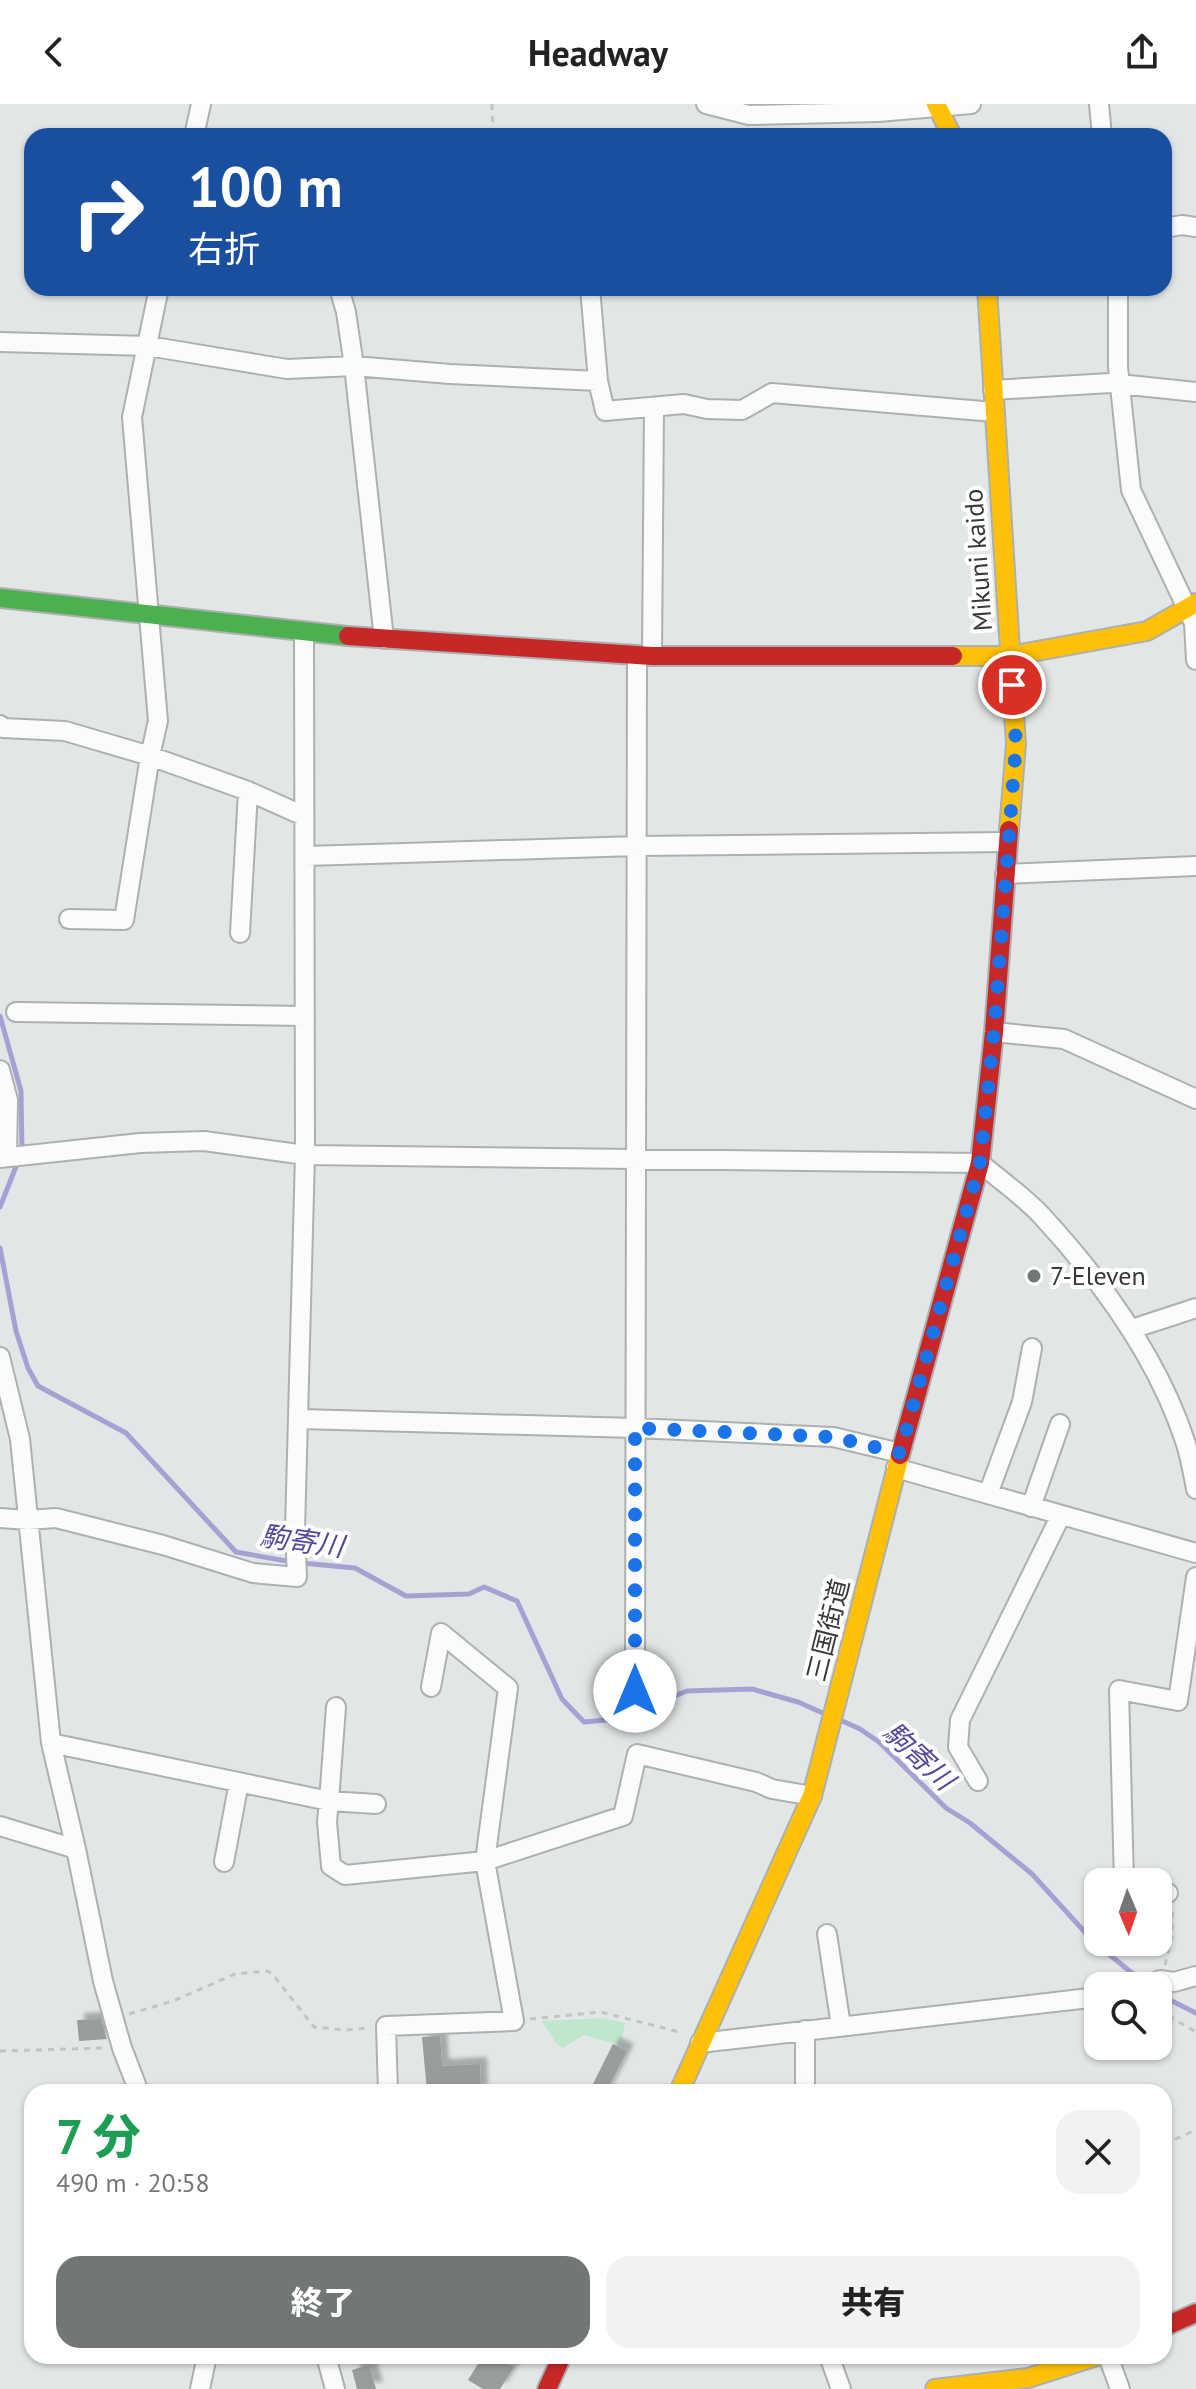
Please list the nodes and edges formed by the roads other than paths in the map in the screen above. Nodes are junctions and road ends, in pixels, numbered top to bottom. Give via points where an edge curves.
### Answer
1 (201, 104) edge
2 (706, 104) edge
3 (971, 104) edge
4 (1099, 104) edge
5 (936, 105) edge
6 (196, 128) edge
7 (948, 128) edge
8 (1101, 128) edge
9 (1196, 227) edge
10 (1172, 228) edge
11 (157, 296) edge
12 (341, 296) edge
13 (591, 296) edge
14 (987, 296) edge
15 (1118, 296) edge
16 (0, 342) edge
17 (148, 346) junction
18 (354, 366) junction
19 (598, 381) junction
20 (1121, 385) junction
21 (993, 390) junction
22 (1196, 392) edge
23 (654, 408) junction
24 (994, 412) junction
25 (0, 598) edge
26 (1192, 606) edge
27 (149, 616) junction
28 (304, 633) junction
29 (384, 639) junction
30 (645, 656) junction
31 (1010, 656) junction
32 (1196, 660) edge
33 (0, 725) edge
34 (150, 756) junction
35 (248, 791) junction
36 (304, 816) junction
37 (1008, 842) junction
38 (637, 846) junction
39 (306, 856) junction
40 (1196, 866) edge
41 (1005, 874) junction
42 (69, 919) dead end
43 (240, 933) dead end
44 (16, 1012) dead end
45 (305, 1016) junction
46 (994, 1032) junction
47 (0, 1070) edge
48 (1196, 1099) edge
49 (305, 1155) junction
50 (4, 1157) edge
51 (636, 1159) junction
52 (980, 1163) junction
53 (1196, 1308) edge
54 (1132, 1329) junction
55 (1032, 1348) dead end
56 (0, 1357) edge
57 (300, 1419) junction
58 (1060, 1424) dead end
59 (635, 1428) junction
60 (898, 1461) junction
61 (1196, 1489) edge
62 (988, 1494) junction
63 (1031, 1507) junction
64 (1061, 1515) junction
65 (0, 1518) edge
66 (28, 1520) junction
67 (1196, 1553) edge
68 (1196, 1577) edge
69 (431, 1687) dead end
70 (635, 1691) dead end
71 (336, 1707) dead end
72 (51, 1743) junction
73 (978, 1781) dead end
74 (239, 1782) junction
75 (812, 1796) junction
76 (329, 1801) junction
77 (376, 1804) dead end
78 (0, 1826) edge
79 (76, 1849) junction
80 (485, 1861) junction
81 (224, 1862) dead end
82 (1124, 1868) edge
83 (827, 1934) dead end
84 (1196, 1976) edge
85 (1172, 1982) edge
86 (1084, 1999) edge
87 (841, 2026) junction
88 (805, 2030) junction
89 (702, 2040) junction
90 (136, 2084) edge
91 (388, 2084) edge
92 (683, 2084) edge
93 (805, 2084) edge
94 (1196, 2313) edge
95 (1172, 2324) edge
96 (205, 2364) edge
97 (328, 2364) edge
98 (558, 2364) edge
99 (832, 2364) edge
100 (1074, 2364) edge
101 (1111, 2364) edge
102 (200, 2389) edge
103 (335, 2389) edge
104 (547, 2389) edge
105 (841, 2389) edge
106 (935, 2389) edge
107 (1120, 2389) edge

1 - 6 street
2 - 5 street via 749,115
3 - 5 street
4 - 8 street
5 - 7 street
9 - 10 street
11 - 17 street
12 - 18 street
13 - 19 street
14 - 21 street, Mikuni kaido
15 - 20 street
16 - 17 street
17 - 18 street via 287,369
17 - 27 street via 132,417
18 - 19 street
18 - 29 street
19 - 23 street via 605,411
20 - 21 street
20 - 22 street
20 - 26 street via 1131,490
21 - 24 street, Mikuni kaido
23 - 24 street via 684,404 742,410 772,393
23 - 30 street
24 - 31 street, Mikuni kaido
25 - 27 street
26 - 31 street via 1147,631
26 - 32 street
27 - 28 street
27 - 34 street via 158,721
28 - 29 street
28 - 36 street
29 - 30 street
30 - 31 street
30 - 38 street
31 - 37 street, Mikuni kaido via 1016,744
33 - 34 street via 65,731
34 - 35 street
34 - 42 street via 124,920
35 - 36 street
35 - 43 street
36 - 39 street
37 - 38 street
37 - 41 street, Mikuni kaido
38 - 39 street
38 - 51 street
39 - 45 street
40 - 41 street
41 - 46 street, Mikuni kaido
44 - 45 street
45 - 49 street
46 - 48 street via 1064,1039
46 - 52 street, Mikuni kaido
47 - 50 street via 8,1100
49 - 50 street via 204,1141
49 - 51 street
49 - 57 street
51 - 52 street
51 - 59 street
52 - 54 street via 1039,1213
52 - 60 street, 三国街道
53 - 54 street
54 - 61 street via 1164,1386 1186,1443
55 - 62 street via 1022,1402
56 - 66 street via 20,1439
57 - 59 street
57 - 66 street via 297,1577 253,1573 56,1518
58 - 63 street
59 - 60 street via 833,1437
59 - 70 street
60 - 62 street
60 - 75 street, 三国街道
62 - 63 street
63 - 64 street
64 - 67 street
64 - 73 street via 960,1720 958,1747
65 - 66 street
66 - 72 street
68 - 82 street via 1178,1701 1119,1690
69 - 80 street via 441,1633 508,1688
71 - 76 street
72 - 74 street
72 - 79 street
74 - 76 street
74 - 81 street
75 - 80 street via 637,1754 623,1816
75 - 89 street, 三国街道
76 - 77 street
76 - 80 street via 331,1866 345,1875
78 - 79 street
79 - 90 street via 103,1981
80 - 91 street via 514,2021 386,2026
83 - 87 street
84 - 85 street
86 - 87 street
87 - 88 street
88 - 89 street
88 - 93 street
89 - 92 street, 三国街道
94 - 95 street
96 - 102 street
97 - 103 street
98 - 104 street
99 - 105 street
100 - 106 street via 1005,2382
101 - 107 street

